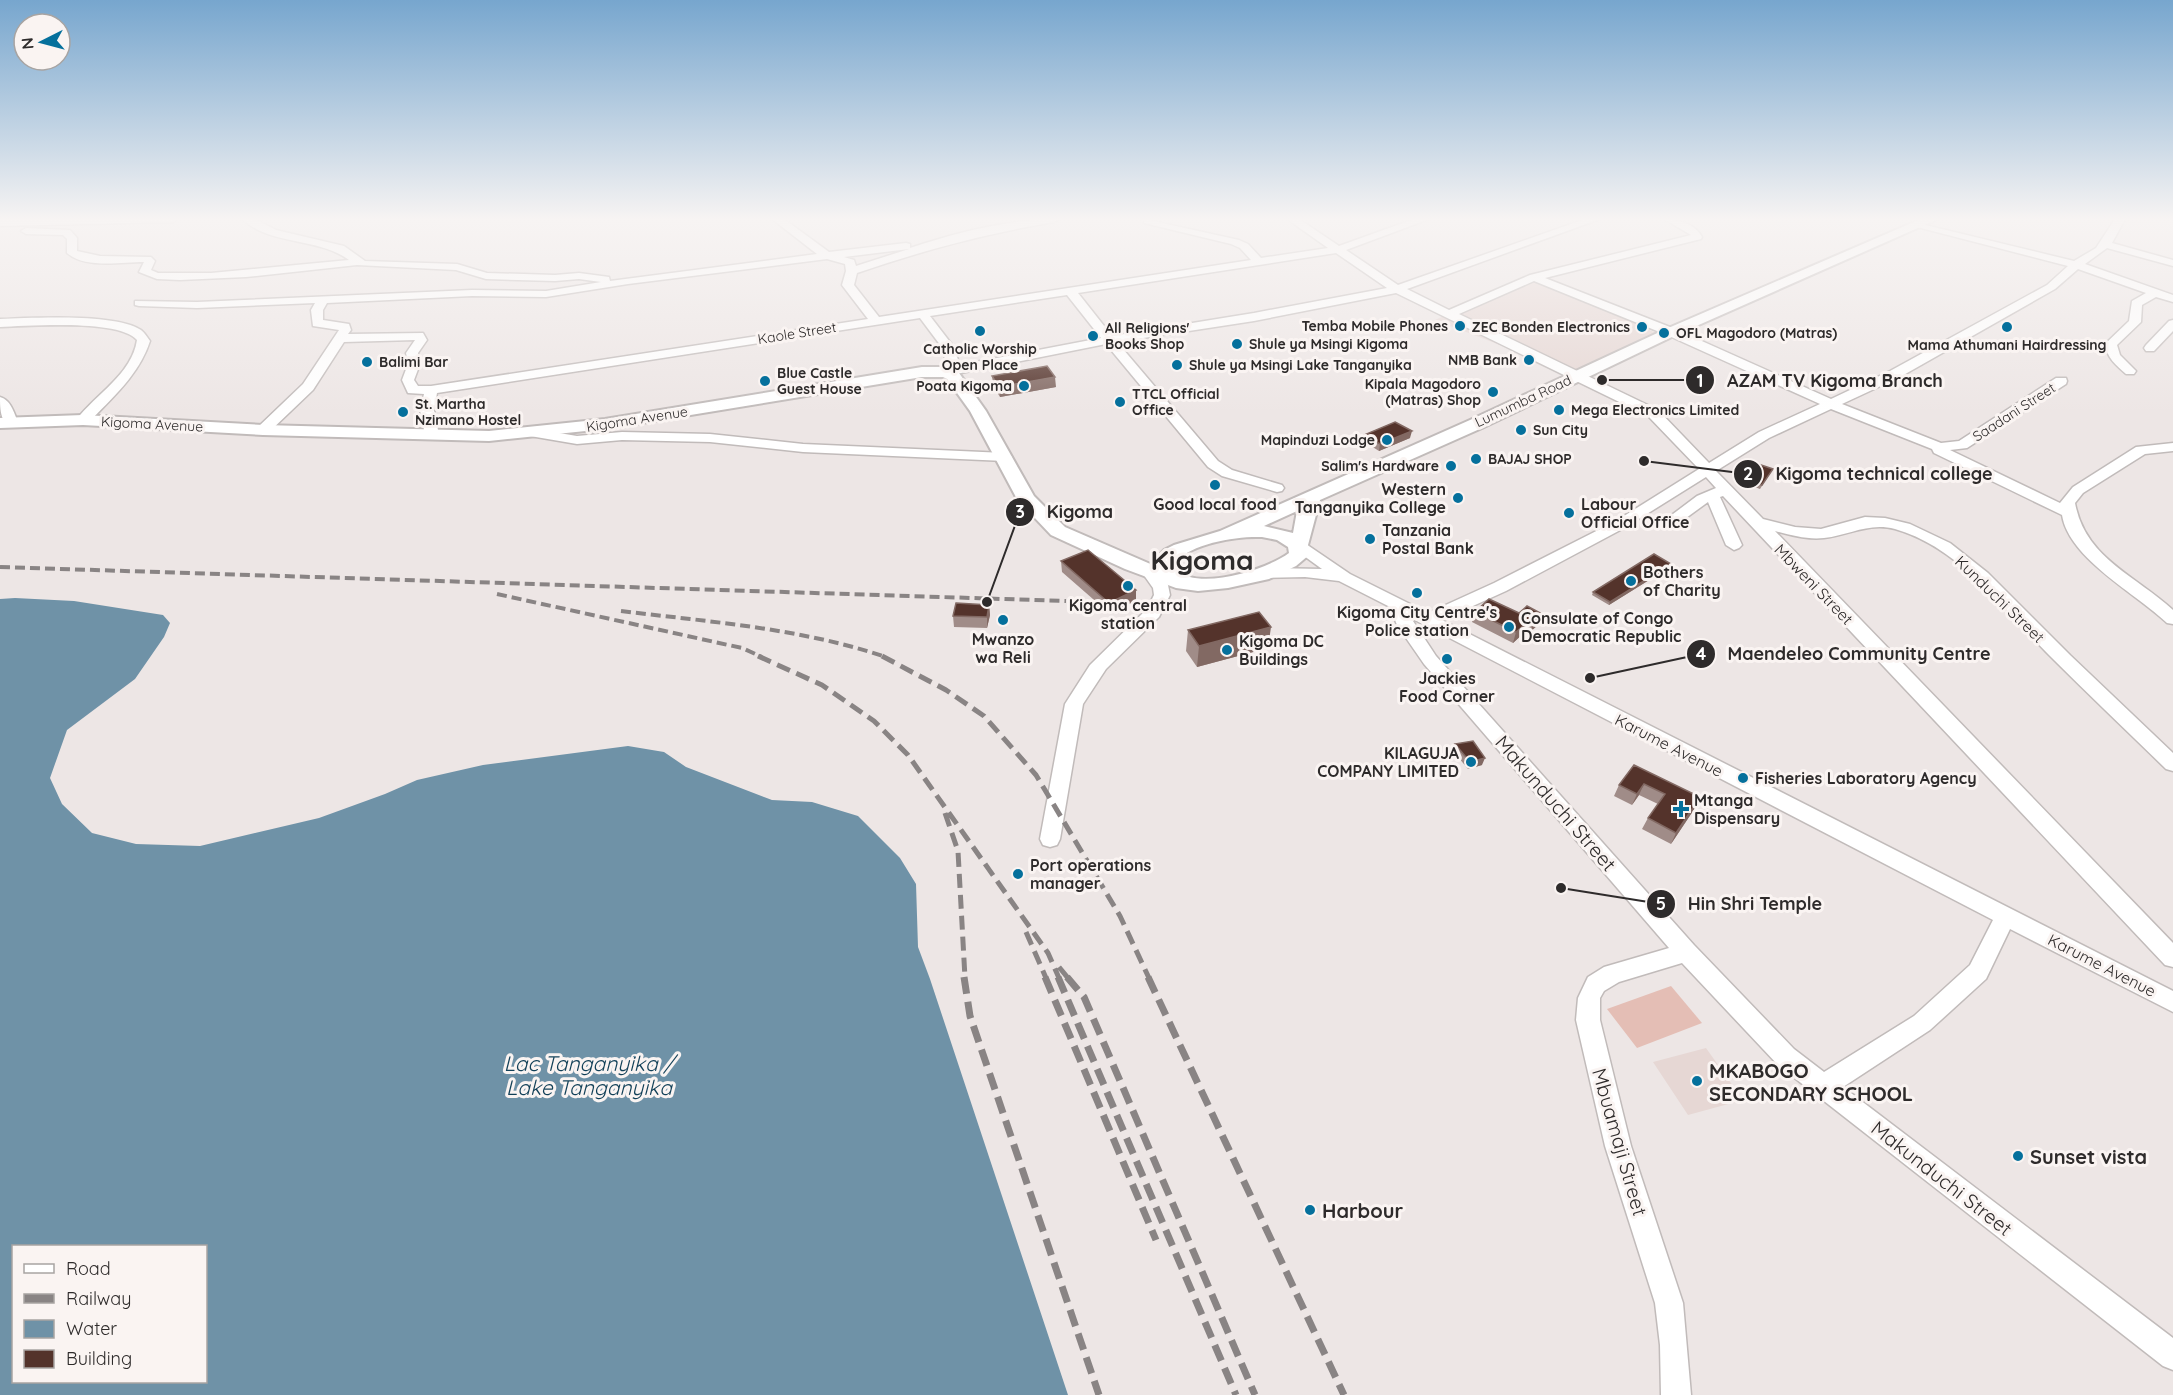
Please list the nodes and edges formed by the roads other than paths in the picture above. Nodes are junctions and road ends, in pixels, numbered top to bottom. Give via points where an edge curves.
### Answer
1 (608, 284) edge
2 (848, 284) edge
3 (1119, 284) edge
4 (1390, 284) edge
5 (1411, 284) edge
6 (1518, 284) edge
7 (1552, 284) edge
8 (1780, 284) edge
9 (2054, 284) edge
10 (2130, 284) edge
11 (1397, 289) junction
12 (1071, 292) junction
13 (2155, 293) junction
14 (324, 298) junction
15 (2173, 299) edge
16 (138, 303) dead end
17 (922, 313) junction
18 (1450, 314) junction
19 (875, 320) junction
20 (0, 323) edge
21 (2173, 324) edge
22 (1671, 332) junction
23 (339, 338) junction
24 (1109, 340) junction
25 (2150, 348) dead end
26 (950, 370) junction
27 (2130, 371) dead end
28 (1578, 375) junction
29 (2061, 381) dead end
30 (431, 390) junction
31 (0, 401) edge
32 (1831, 404) junction
33 (83, 420) junction
34 (5, 423) edge
35 (263, 430) junction
36 (535, 433) junction
37 (432, 435) junction
38 (1911, 437) junction
39 (2173, 447) edge
40 (1005, 457) junction
41 (1708, 471) junction
42 (1277, 488) dead end
43 (1718, 492) junction
44 (1312, 498) junction
45 (2067, 512) junction
46 (1754, 521) junction
47 (1670, 523) dead end
48 (1227, 536) junction
49 (1734, 545) dead end
50 (1298, 546) junction
51 (1095, 549) junction
52 (1175, 552) junction
53 (1149, 571) junction
54 (1263, 573) junction
55 (1344, 577) junction
56 (1177, 581) junction
57 (1397, 604) junction
58 (2173, 619) edge
59 (1428, 620) junction
60 (2173, 764) edge
61 (1050, 838) dead end
62 (2006, 916) junction
63 (1686, 952) junction
64 (2173, 958) edge
65 (2173, 1002) edge
66 (1824, 1086) junction
67 (2173, 1356) edge
68 (1676, 1395) edge

1 - 14 street via 546,294
2 - 19 street
3 - 12 street, Kaole Street
4 - 11 street, Mbweni Street
5 - 11 street
6 - 18 street
7 - 22 street, Saadani Street
8 - 22 main road, Lumumba Road
9 - 32 street via 1895,374
10 - 13 street
11 - 18 street, Mbweni Street
11 - 24 street
12 - 17 street, Kaole Street
12 - 24 street
13 - 15 street
13 - 27 street via 2136,303 2135,322 2111,344 2115,357
14 - 16 street via 215,305
14 - 23 street via 315,320 320,325 345,327
17 - 19 street, Kaole Street
17 - 26 street via 947,346
18 - 28 street, Mbweni Street
19 - 30 street, Kaole Street
20 - 33 street via 84,323 135,331 144,341 130,370
21 - 25 street
22 - 28 main road, Lumumba Road
22 - 32 street, Saadani Street
23 - 30 street via 419,336 422,338 412,353 414,364 408,380 413,390
23 - 35 street via 308,387
24 - 26 street
24 - 42 street via 1213,464 1227,473
26 - 36 main road, Kigoma Avenue
26 - 40 main road
28 - 41 street, Mbweni Street via 1653,413
28 - 44 main road, Lumumba Road
29 - 38 street, Saadani Street via 1962,446 1940,447
30 - 37 street via 427,410
31 - 34 street via 5,407
32 - 38 street, Saadani Street
32 - 41 street via 1764,435
33 - 34 main road, Kigoma Avenue
33 - 35 main road, Kigoma Avenue
35 - 37 main road, Kigoma Avenue
36 - 37 main road, Kigoma Avenue
36 - 40 street via 577,440 622,436 710,438 803,448
38 - 45 street
39 - 45 street via 2147,448 2135,453 2078,490 2067,502
40 - 51 main road via 1026,499 1042,517 1058,531
41 - 43 street, Mbweni Street
41 - 59 street via 1621,524
43 - 46 street, Mbweni Street
43 - 47 street
43 - 49 street
44 - 48 main road, Lumumba Road
44 - 50 main road via 1304,514 1303,537
45 - 58 street via 2075,530 2103,563
46 - 60 street, Kunduchi Street via 1793,532 1821,534 1865,522 1886,522 1929,537 1989,584
46 - 64 street, Mbweni Street
48 - 50 main road via 1275,531
48 - 52 main road
50 - 54 main road via 1299,555 1293,561
50 - 55 street, Karume Avenue
51 - 52 main road
51 - 53 main road
52 - 56 main road via 1163,566
53 - 56 main road
53 - 61 street via 1161,586 1160,603 1102,663 1074,704
54 - 55 street via 1305,572
54 - 56 main road via 1203,585
55 - 57 street, Karume Avenue
57 - 59 street, Karume Avenue
57 - 63 street, Makunduchi Street via 1405,625 1430,660
59 - 62 street, Karume Avenue
62 - 65 street, Karume Avenue
62 - 66 street via 1978,972 1922,1023
63 - 66 street, Makunduchi Street via 1786,1057
63 - 68 street, Mbuamaji Street via 1612,974 1596,984 1589,999 1588,1020 1617,1146 1669,1304
66 - 67 street, Makunduchi Street

